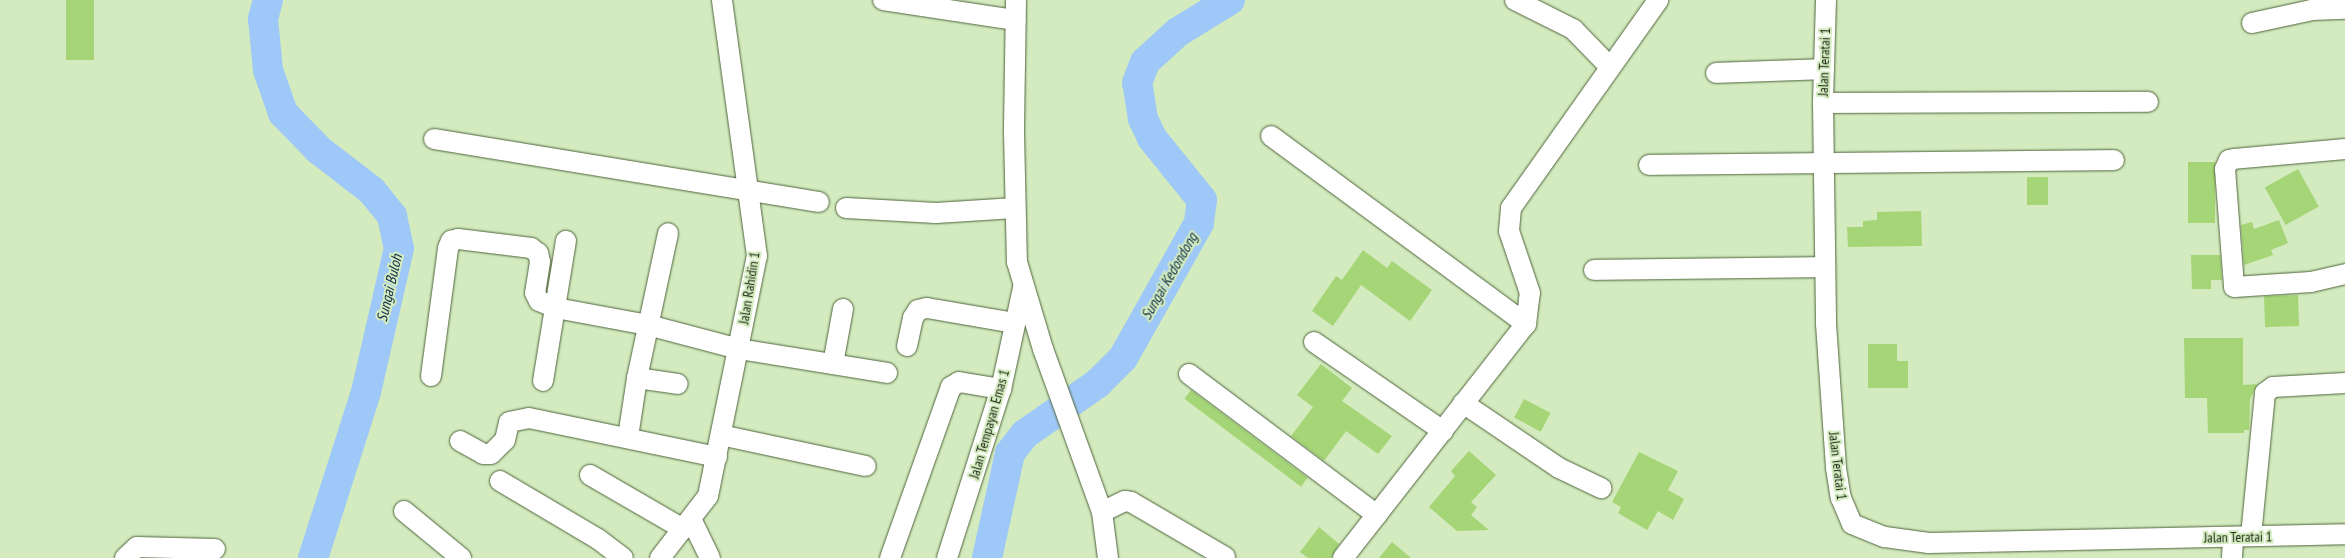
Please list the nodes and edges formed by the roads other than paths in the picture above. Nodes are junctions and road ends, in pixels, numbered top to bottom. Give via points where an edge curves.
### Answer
1 (722, 0) edge
2 (883, 0) edge
3 (1016, 0) edge
4 (1515, 0) edge
5 (1658, 0) edge
6 (1826, 0) edge
7 (2345, 9) edge
8 (1015, 20) junction
9 (2252, 23) dead end
10 (1610, 67) junction
11 (1824, 69) junction
12 (1716, 72) dead end
13 (2148, 102) dead end
14 (1823, 103) junction
15 (1271, 136) dead end
16 (434, 139) dead end
17 (2345, 149) edge
18 (2114, 160) dead end
19 (1823, 164) junction
20 (1649, 165) dead end
21 (750, 191) junction
22 (819, 202) dead end
23 (846, 208) dead end
24 (1015, 208) junction
25 (668, 233) dead end
26 (566, 240) dead end
27 (1824, 267) junction
28 (1594, 270) dead end
29 (2345, 274) edge
30 (1023, 288) junction
31 (556, 308) junction
32 (843, 309) dead end
33 (1014, 323) junction
34 (1526, 324) junction
35 (648, 325) junction
36 (1314, 342) dead end
37 (907, 346) dead end
38 (739, 349) junction
39 (834, 364) junction
40 (887, 373) dead end
41 (1189, 374) dead end
42 (431, 376) dead end
43 (637, 378) junction
44 (543, 381) dead end
45 (2345, 383) edge
46 (678, 384) dead end
47 (1002, 389) junction
48 (1463, 403) junction
49 (1442, 431) junction
50 (721, 435) junction
51 (628, 437) junction
52 (460, 441) dead end
53 (717, 457) junction
54 (866, 466) dead end
55 (590, 476) dead end
56 (500, 481) dead end
57 (1601, 488) dead end
58 (404, 511) dead end
59 (1102, 512) junction
60 (1377, 515) junction
61 (687, 524) junction
62 (2345, 534) edge
63 (2242, 536) junction
64 (2119, 548) edge
65 (215, 549) dead end
66 (2012, 550) edge
67 (1225, 557) edge
68 (126, 558) edge
69 (461, 558) edge
70 (623, 558) edge
71 (660, 558) edge
72 (710, 558) edge
73 (890, 558) edge
74 (947, 558) edge
75 (1108, 558) edge
76 (1343, 558) edge
77 (2232, 558) edge

1 - 21 street, Jalan Rahidin 1 via 722,18
2 - 8 street
3 - 8 street
4 - 10 street via 1573,30
5 - 10 street
6 - 11 street, Jalan Teratai 1
7 - 9 street via 2312,10
8 - 24 street
10 - 34 street via 1511,208 1509,231 1530,293
11 - 12 street
11 - 14 street, Jalan Teratai 1
13 - 14 street
14 - 19 street, Jalan Teratai 1
15 - 34 street
16 - 21 street
17 - 29 street via 2234,158 2225,169 2234,287 2311,282
18 - 19 street
19 - 20 street
19 - 27 street, Jalan Teratai 1
21 - 22 street
21 - 38 street, Jalan Rahidin 1 via 758,256
23 - 24 street via 936,213
24 - 30 street via 1017,262
25 - 35 street
26 - 31 street
27 - 28 street
27 - 66 street, Jalan Teratai 1 via 1836,468 1846,516 1860,528 1885,537
30 - 33 street, Jalan Tempayan Emas 1
30 - 59 street
31 - 35 street
31 - 42 street via 539,301 535,293 540,262 538,253 531,248 458,239 452,241
31 - 44 street
32 - 39 street
33 - 37 street via 927,308 918,310 913,318
33 - 47 street, Jalan Tempayan Emas 1
34 - 48 street
35 - 38 street
35 - 43 street
36 - 49 street
38 - 39 street
38 - 50 street, Jalan Rahidin 1
39 - 40 street
41 - 60 street
43 - 46 street
43 - 51 street
45 - 63 street via 2273,387 2265,392
47 - 73 street via 959,382 950,387
47 - 74 street, Jalan Tempayan Emas 1
48 - 49 street
48 - 57 street via 1559,468
49 - 60 street
50 - 53 street, Jalan Rahidin 1
50 - 54 street
51 - 52 street via 529,418 509,422 505,440 491,454 483,454
51 - 53 street
53 - 61 street, Jalan Rahidin 1 via 708,496
55 - 61 street
56 - 70 street via 598,539
58 - 69 street
59 - 67 street via 1125,501 1131,502
59 - 75 street
60 - 76 street
61 - 71 street, Jalan Rahidin 1
61 - 72 street
62 - 63 street, Jalan Teratai 1
63 - 64 street, Jalan Teratai 1
63 - 77 street
64 - 66 street, Jalan Teratai 1
65 - 68 street via 137,547

